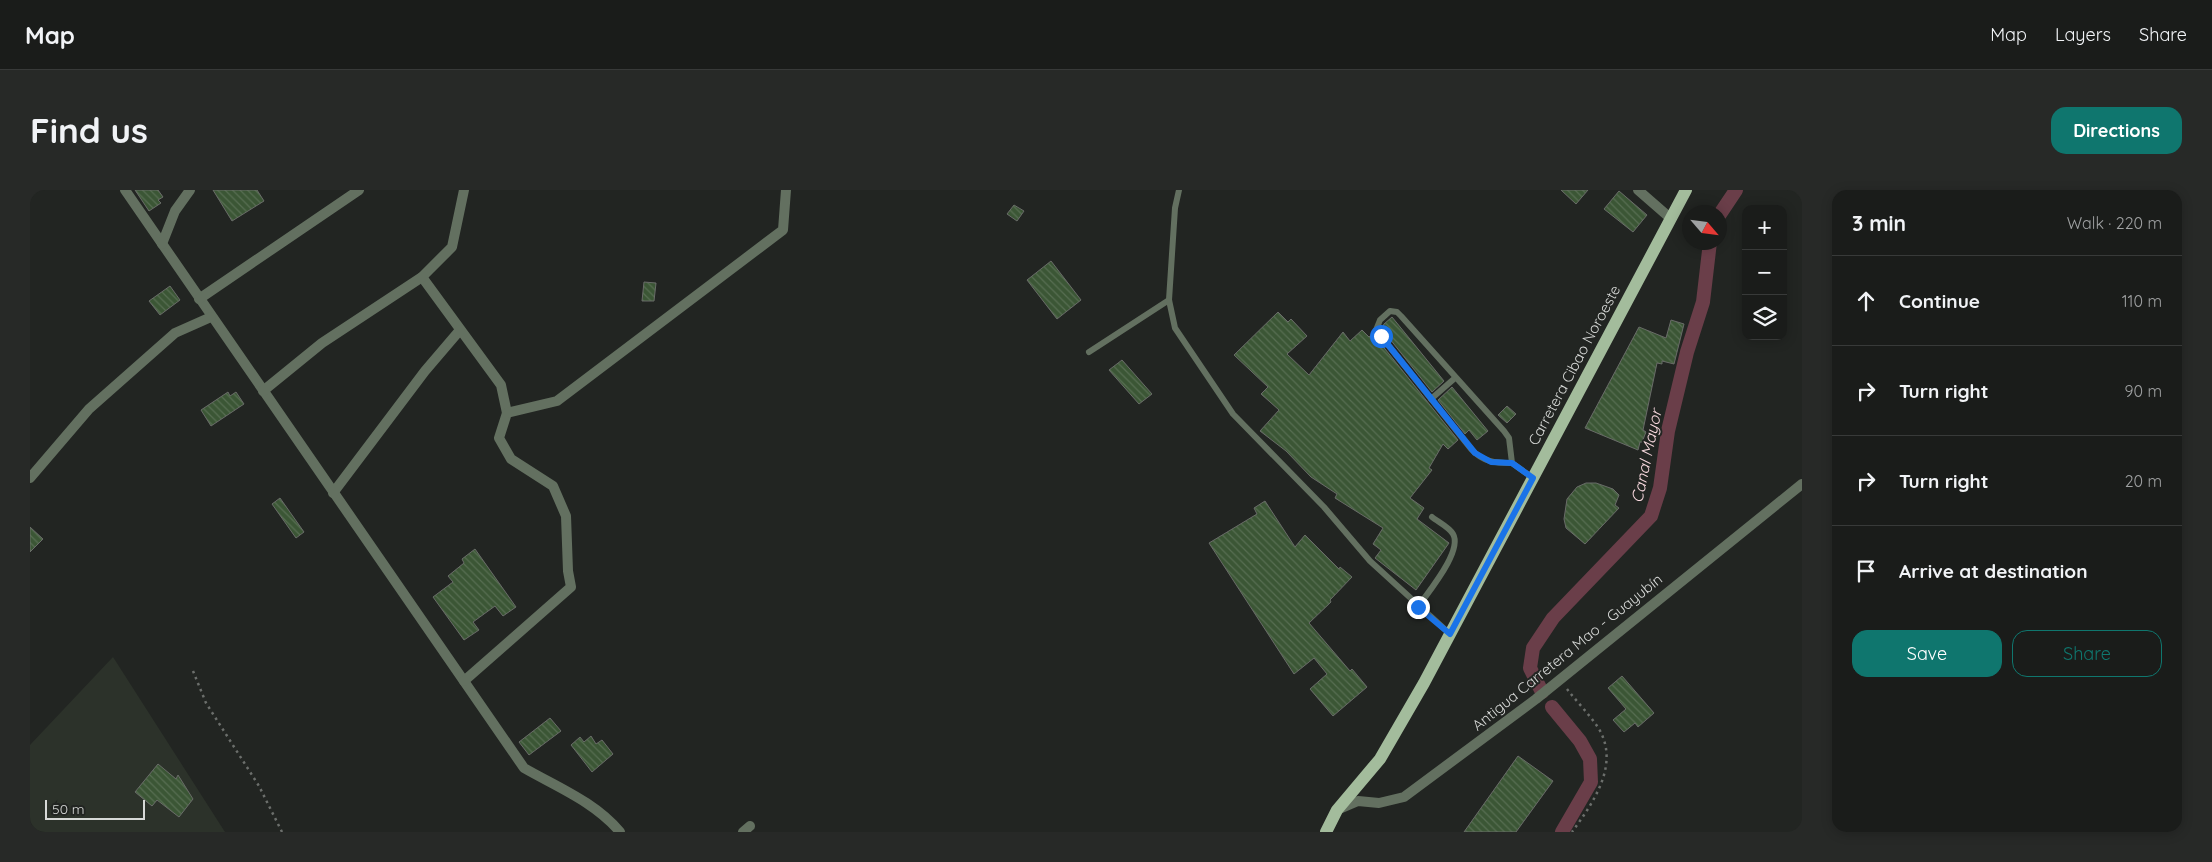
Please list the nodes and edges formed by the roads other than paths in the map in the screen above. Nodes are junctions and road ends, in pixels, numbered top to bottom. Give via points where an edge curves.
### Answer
1 (125, 190) edge
2 (190, 190) edge
3 (359, 190) edge
4 (464, 190) edge
5 (786, 190) edge
6 (1179, 190) edge
7 (1638, 190) edge
8 (1686, 190) edge
9 (1669, 217) junction
10 (162, 244) junction
11 (422, 277) junction
12 (199, 299) junction
13 (1169, 300) junction
14 (211, 317) junction
15 (460, 330) junction
16 (1089, 352) dead end
17 (1455, 378) junction
18 (263, 391) junction
19 (1431, 399) junction
20 (507, 413) junction
21 (1512, 463) junction
22 (30, 478) edge
23 (1533, 478) junction
24 (1802, 484) edge
25 (334, 493) junction
26 (1432, 517) dead end
27 (1418, 607) junction
28 (1450, 634) junction
29 (464, 681) junction
30 (1337, 810) junction
31 (620, 832) edge
32 (1326, 832) edge

1 - 10 street
2 - 10 street via 175,211
3 - 12 street
4 - 11 street via 452,247
5 - 20 street via 783,230 557,401
6 - 13 lane
7 - 9 street
8 - 9 main road, Carretera Cibao Noroeste
9 - 23 main road, Carretera Cibao Noroeste
10 - 12 street
11 - 15 street
11 - 18 street via 322,343
12 - 14 street
13 - 16 lane
13 - 27 lane via 1175,328 1233,414 1324,507 1370,561
14 - 18 street
14 - 22 street via 175,333 96,402
15 - 20 street via 502,385
15 - 25 street via 425,371
17 - 19 lane
17 - 19 lane via 1401,316 1390,311 1380,320 1376,330
17 - 21 lane via 1509,438
18 - 25 street
19 - 21 lane via 1475,453 1491,462
20 - 29 street via 499,438 511,459 553,486 566,516 571,587
21 - 23 lane
23 - 28 main road, Carretera Cibao Noroeste
24 - 30 street, Antigua Carretera Mao - Guayubín via 1560,680 1404,797 1379,803 1358,801
25 - 29 street
26 - 27 lane via 1450,530 1455,544 1448,562
27 - 28 lane
28 - 30 main road, Carretera Cibao Noroeste via 1380,759
29 - 31 street via 524,768 608,818
30 - 32 main road, Carretera Cibao Noroeste

